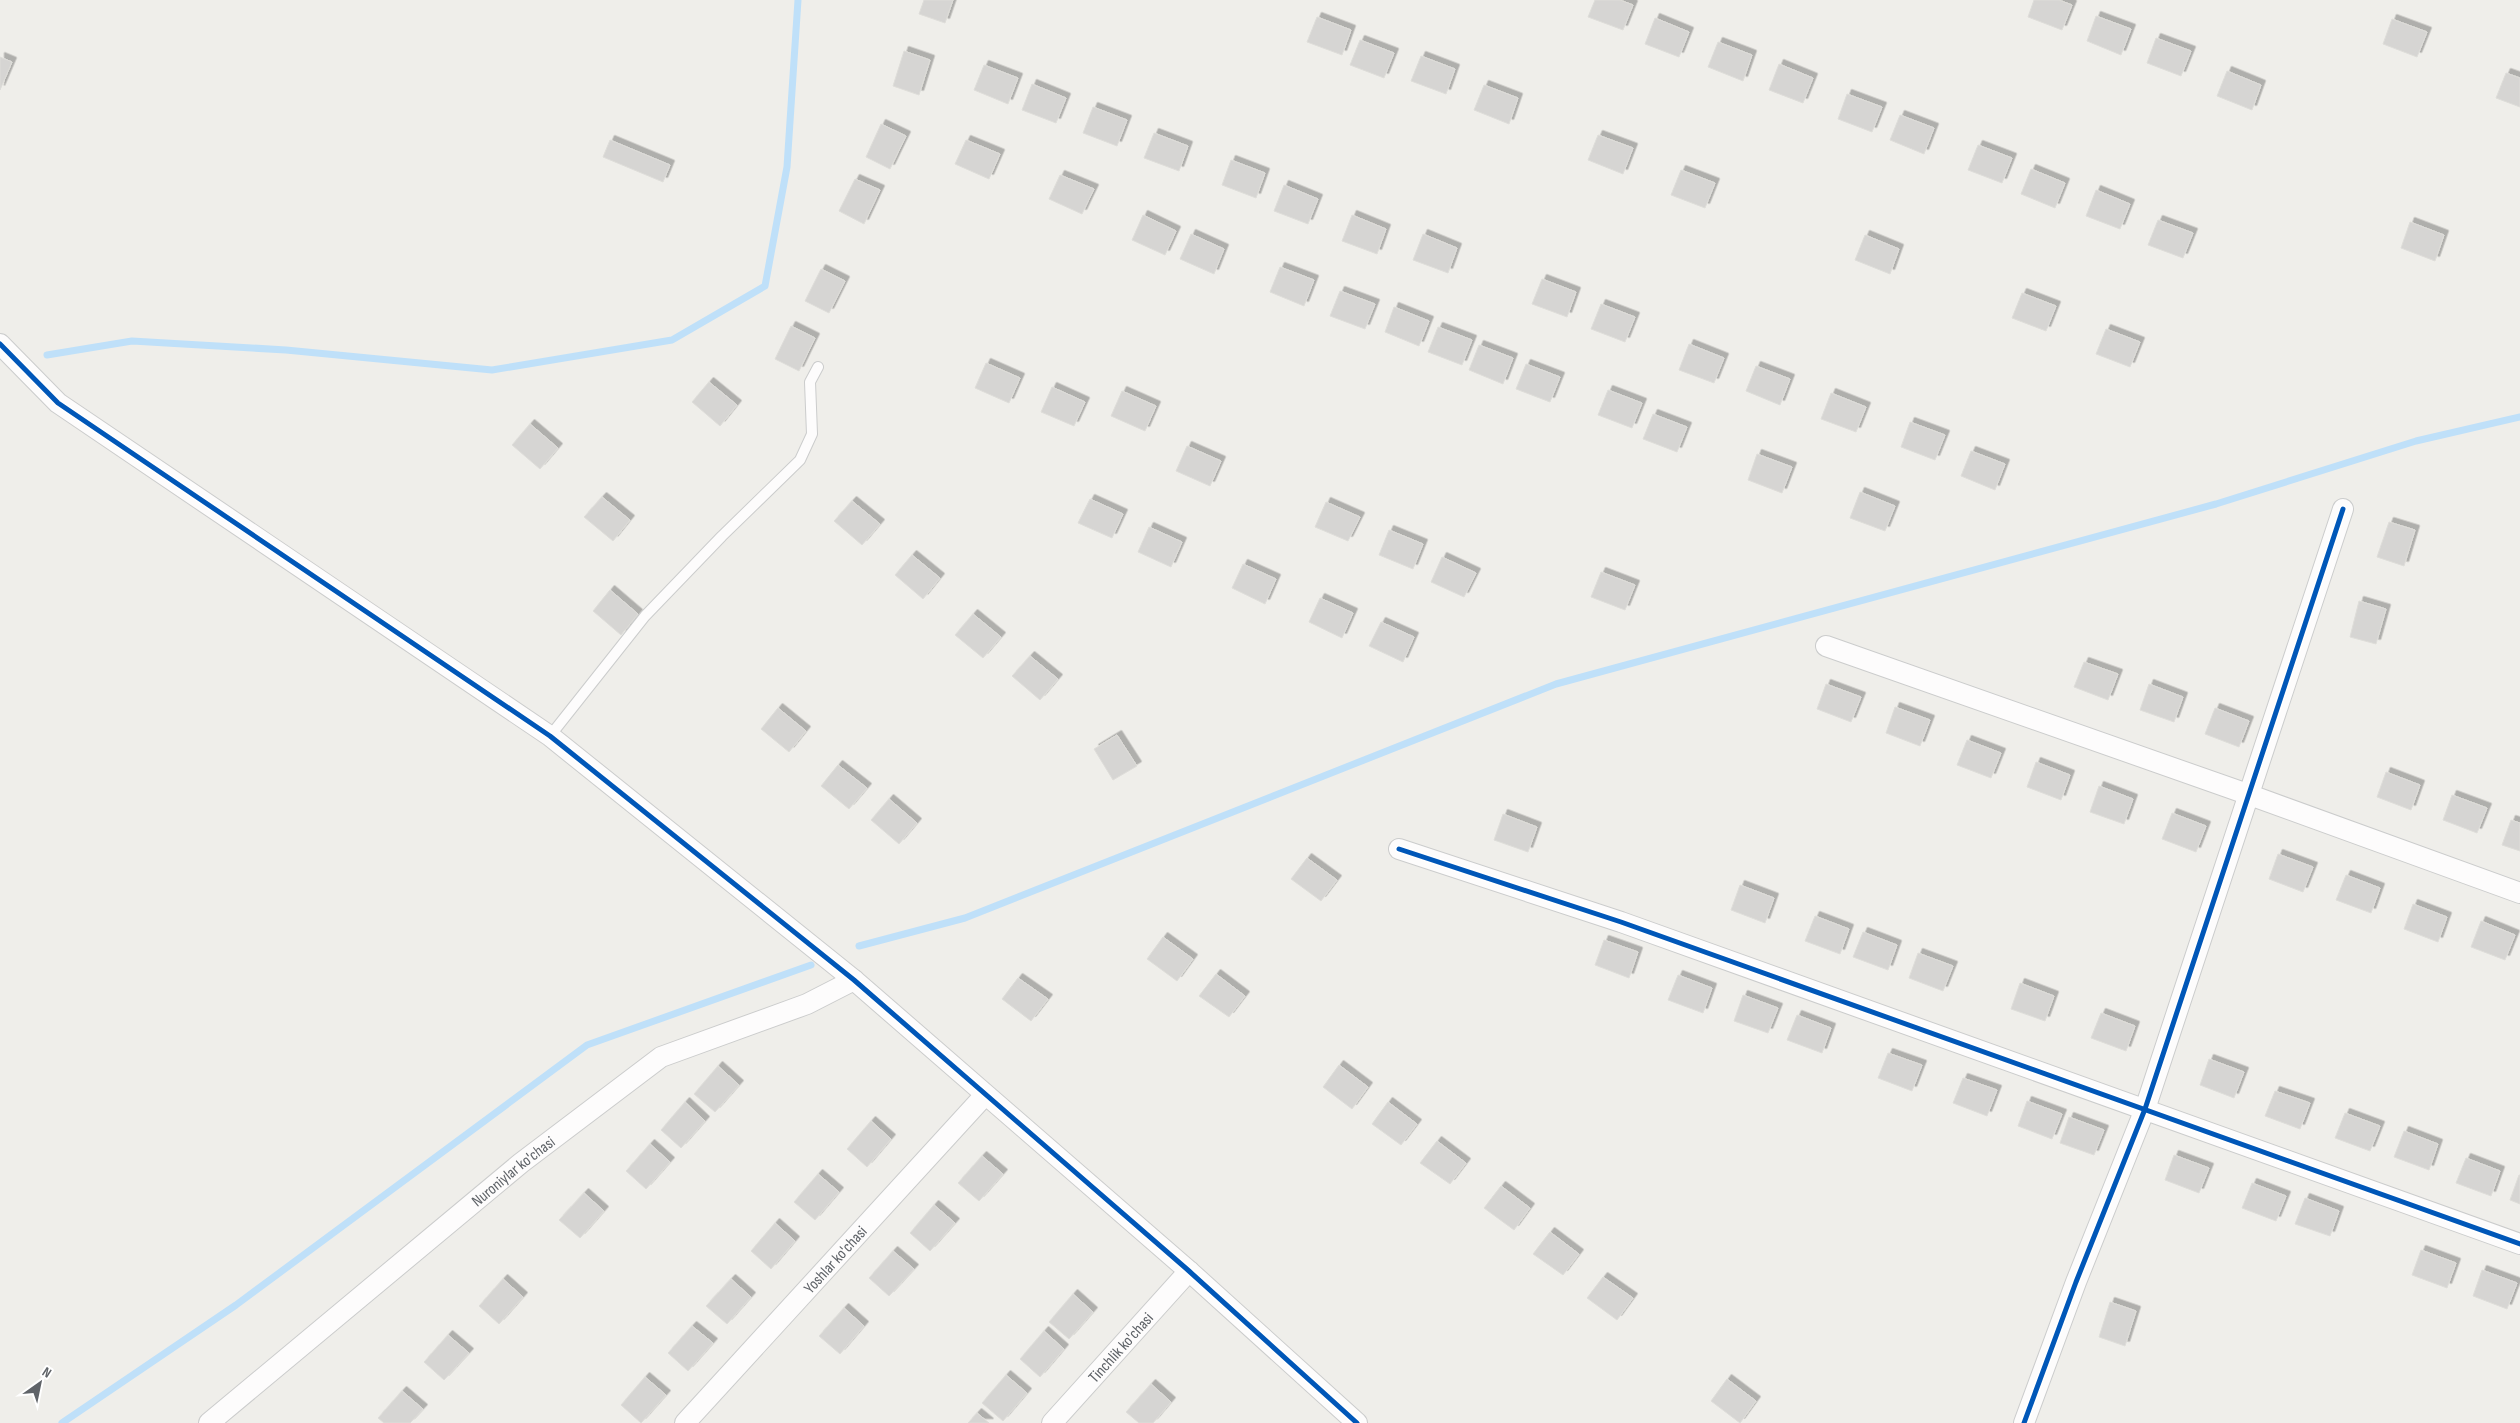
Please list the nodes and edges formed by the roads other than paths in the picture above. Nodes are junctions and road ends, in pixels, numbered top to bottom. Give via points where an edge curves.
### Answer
1 (0, 344) edge
2 (818, 367) dead end
3 (2343, 509) dead end
4 (1826, 646) dead end
5 (550, 736) junction
6 (2250, 795) junction
7 (1399, 849) dead end
8 (2520, 894) edge
9 (854, 980) junction
10 (986, 1094) junction
11 (2145, 1109) junction
12 (2520, 1244) edge
13 (1189, 1271) junction
14 (209, 1423) edge
15 (685, 1423) edge
16 (1052, 1423) edge
17 (1357, 1423) edge
18 (2024, 1423) edge

1 - 5 street via 58,403
2 - 5 lane via 810,382 812,434 800,460 645,616
3 - 6 street
4 - 6 street
5 - 9 street
6 - 8 street
6 - 11 street
7 - 11 street via 1630,926
9 - 10 street
9 - 14 street, Nuroniylar ko'chasi via 807,1004 661,1057 521,1163
10 - 13 street
10 - 15 street, Yoshlar ko'chasi
11 - 12 street
11 - 18 street
13 - 16 street, Tinchlik ko'chasi
13 - 17 street

